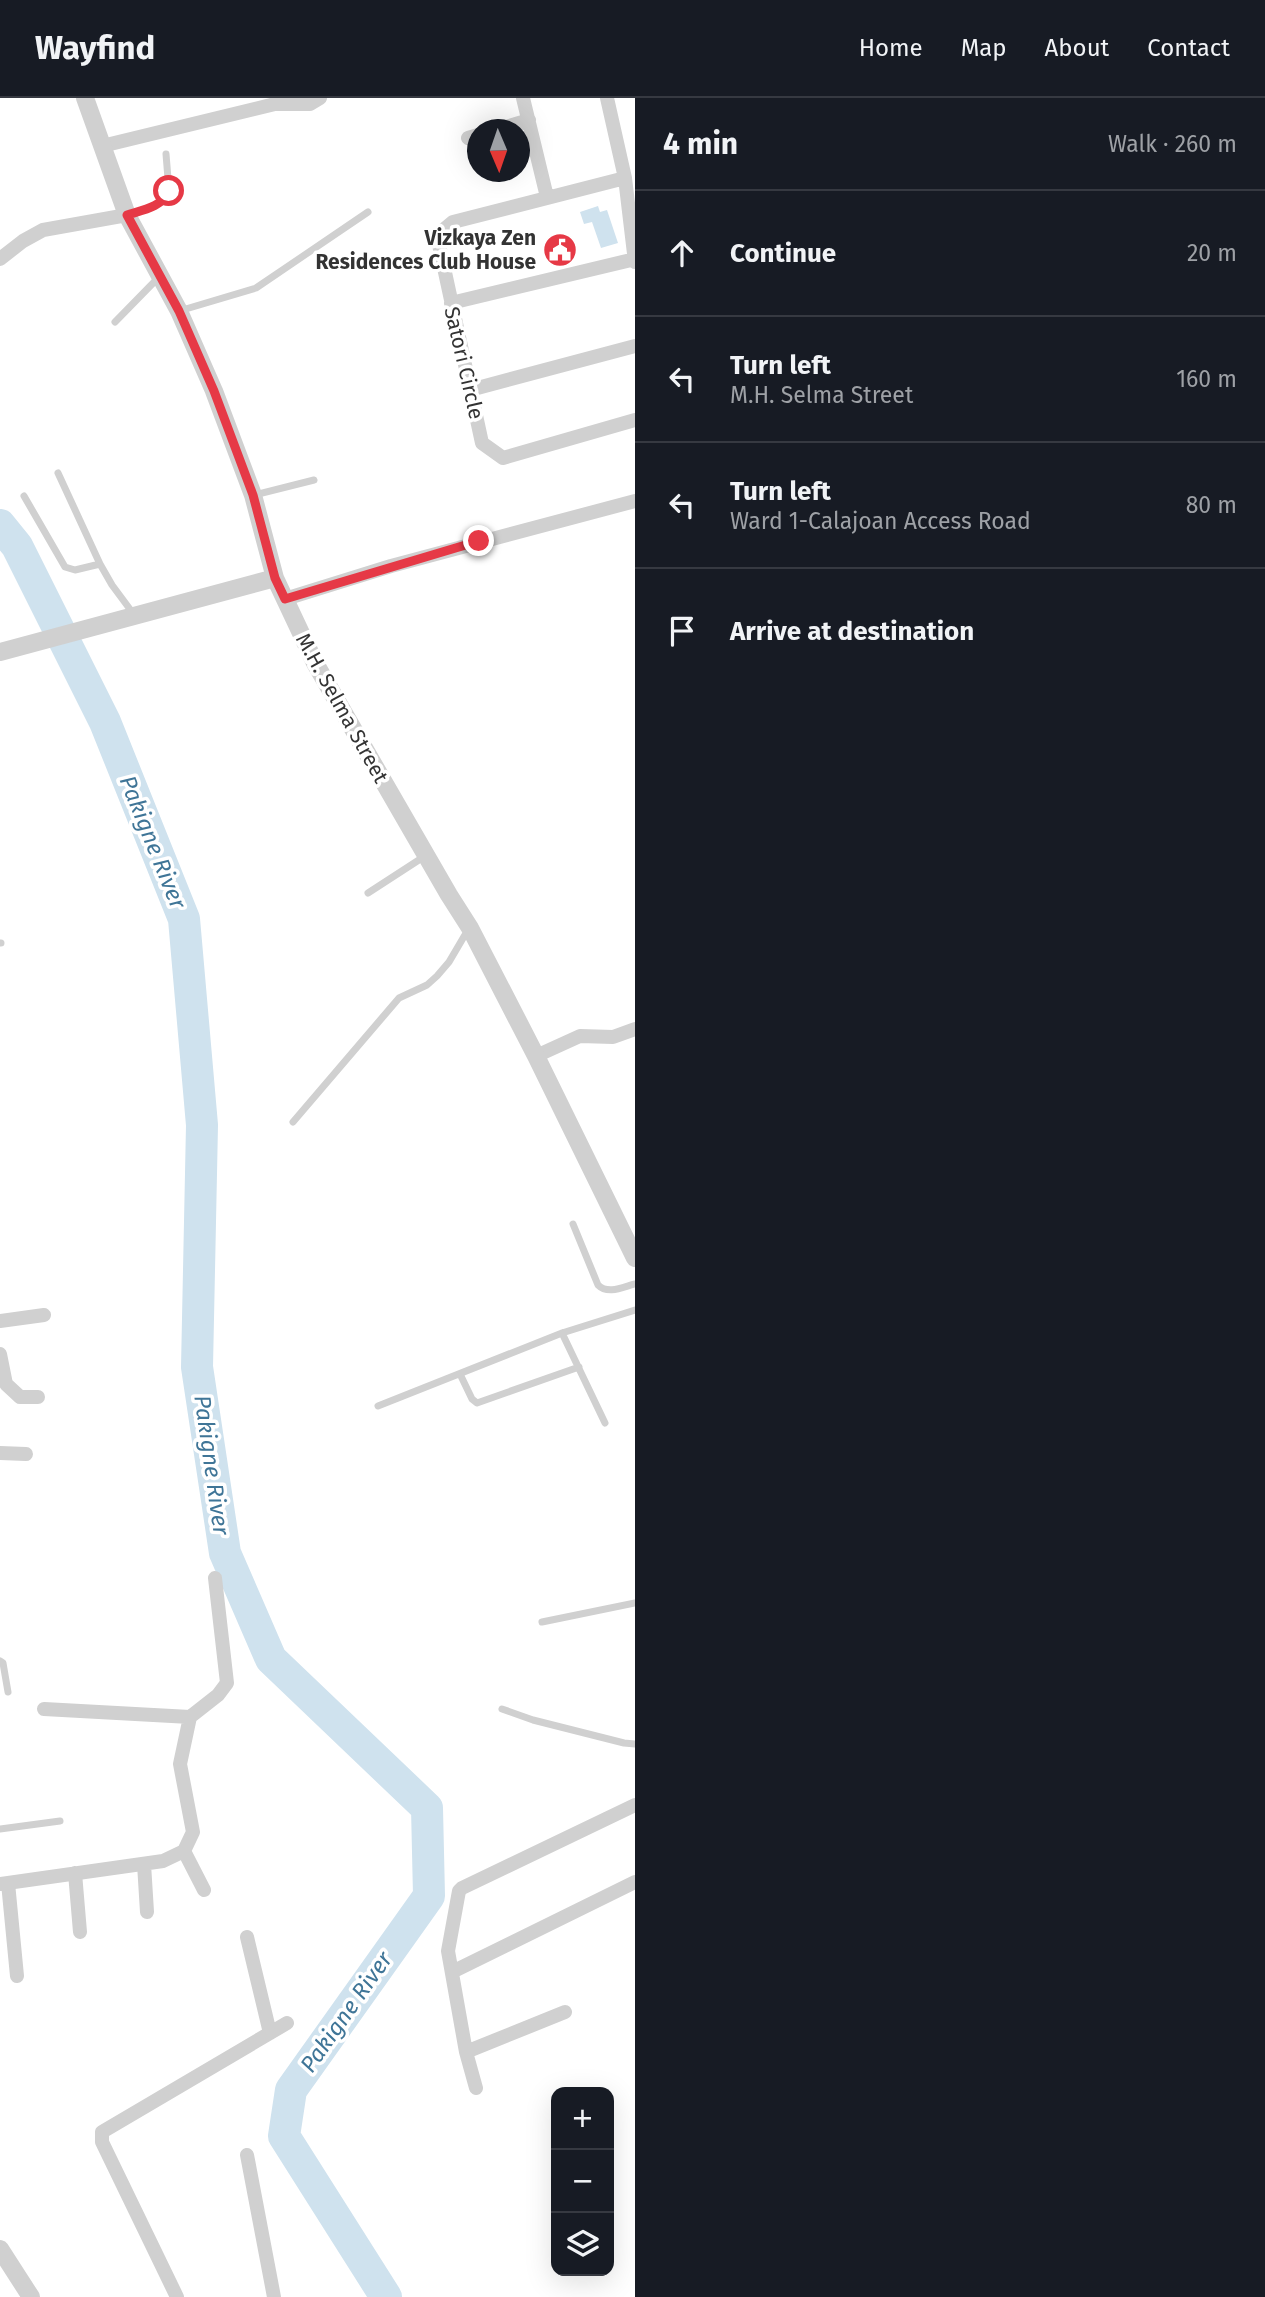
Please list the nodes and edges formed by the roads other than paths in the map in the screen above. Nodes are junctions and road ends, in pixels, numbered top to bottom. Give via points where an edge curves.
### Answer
1 (85, 98) edge
2 (320, 98) edge
3 (523, 98) edge
4 (607, 98) edge
5 (282, 101) edge
6 (529, 119) edge
7 (530, 124) edge
8 (102, 146) junction
9 (166, 155) dead end
10 (625, 178) junction
11 (547, 197) junction
12 (368, 212) dead end
13 (127, 215) junction
14 (0, 259) edge
15 (635, 261) edge
16 (160, 277) junction
17 (451, 303) junction
18 (179, 311) junction
19 (115, 322) dead end
20 (635, 346) edge
21 (470, 390) junction
22 (635, 420) edge
23 (58, 473) dead end
24 (314, 480) dead end
25 (253, 495) junction
26 (24, 496) dead end
27 (635, 501) edge
28 (100, 564) junction
29 (275, 578) junction
30 (285, 599) junction
31 (136, 616) junction
32 (0, 652) edge
33 (425, 855) junction
34 (368, 893) dead end
35 (470, 928) junction
36 (635, 1029) edge
37 (536, 1056) junction
38 (292, 1122) dead end
39 (573, 1224) dead end
40 (635, 1258) edge
41 (635, 1284) edge
42 (635, 1310) edge
43 (44, 1315) dead end
44 (0, 1321) edge
45 (562, 1333) junction
46 (0, 1354) edge
47 (579, 1367) junction
48 (460, 1374) junction
49 (38, 1397) dead end
50 (378, 1406) dead end
51 (605, 1423) dead end
52 (0, 1453) edge
53 (26, 1454) dead end
54 (215, 1578) dead end
55 (635, 1603) edge
56 (542, 1622) dead end
57 (0, 1661) edge
58 (8, 1692) dead end
59 (44, 1709) dead end
60 (502, 1709) dead end
61 (190, 1717) junction
62 (635, 1744) edge
63 (635, 1805) edge
64 (60, 1821) dead end
65 (0, 1829) edge
66 (184, 1851) junction
67 (144, 1864) junction
68 (75, 1873) junction
69 (635, 1882) edge
70 (4, 1884) edge
71 (204, 1890) dead end
72 (147, 1912) dead end
73 (80, 1932) dead end
74 (247, 1937) dead end
75 (452, 1972) junction
76 (17, 1976) dead end
77 (565, 2012) dead end
78 (287, 2023) dead end
79 (270, 2034) junction
80 (466, 2052) junction
81 (476, 2088) dead end
82 (247, 2155) dead end
83 (0, 2249) edge
84 (31, 2297) edge
85 (177, 2297) edge
86 (274, 2297) edge

1 - 8 street, M.H. Selma Street
2 - 5 street via 310,104
3 - 6 street
4 - 10 street
5 - 8 street
7 - 11 street
8 - 13 street, M.H. Selma Street
9 - 13 lane via 167,195 158,204
10 - 11 street, Satori Circle
10 - 15 street
11 - 17 street, Satori Circle via 453,222 441,232 438,240
12 - 18 lane via 256,288
13 - 14 street via 43,230
13 - 16 street, M.H. Selma Street
15 - 17 street
16 - 18 street, M.H. Selma Street
16 - 19 lane
17 - 21 street, Satori Circle
18 - 25 street, M.H. Selma Street
20 - 21 street
21 - 22 street, Satori Circle via 482,443 503,457
23 - 28 lane
24 - 25 lane
25 - 29 street, M.H. Selma Street
26 - 28 lane via 65,567 75,570
27 - 30 street via 479,541
28 - 31 lane
29 - 30 street, M.H. Selma Street
29 - 31 street
30 - 33 street, M.H. Selma Street via 315,663
31 - 32 street
33 - 34 lane
33 - 35 street, M.H. Selma Street
35 - 37 street, M.H. Selma Street
35 - 38 lane via 437,976 399,998
36 - 37 street via 613,1037 580,1036
37 - 40 street, M.H. Selma Street
39 - 41 lane via 602,1290
42 - 45 lane
43 - 44 street
45 - 47 lane
45 - 48 lane
46 - 49 street via 6,1384 20,1396
47 - 48 lane via 477,1403
47 - 51 lane
48 - 50 lane
52 - 53 street
54 - 61 street via 227,1683
55 - 56 lane
57 - 58 lane
59 - 61 street
60 - 62 lane
61 - 66 street via 180,1764 193,1832
63 - 75 street via 462,1888 448,1951
64 - 65 lane
66 - 67 street
66 - 71 street
67 - 68 street
67 - 72 street
68 - 70 street
68 - 73 street
69 - 75 street
70 - 76 street
74 - 79 street
75 - 80 street
77 - 80 street
78 - 79 street
79 - 85 street via 102,2132 102,2142
80 - 81 street
82 - 86 street
83 - 84 street

